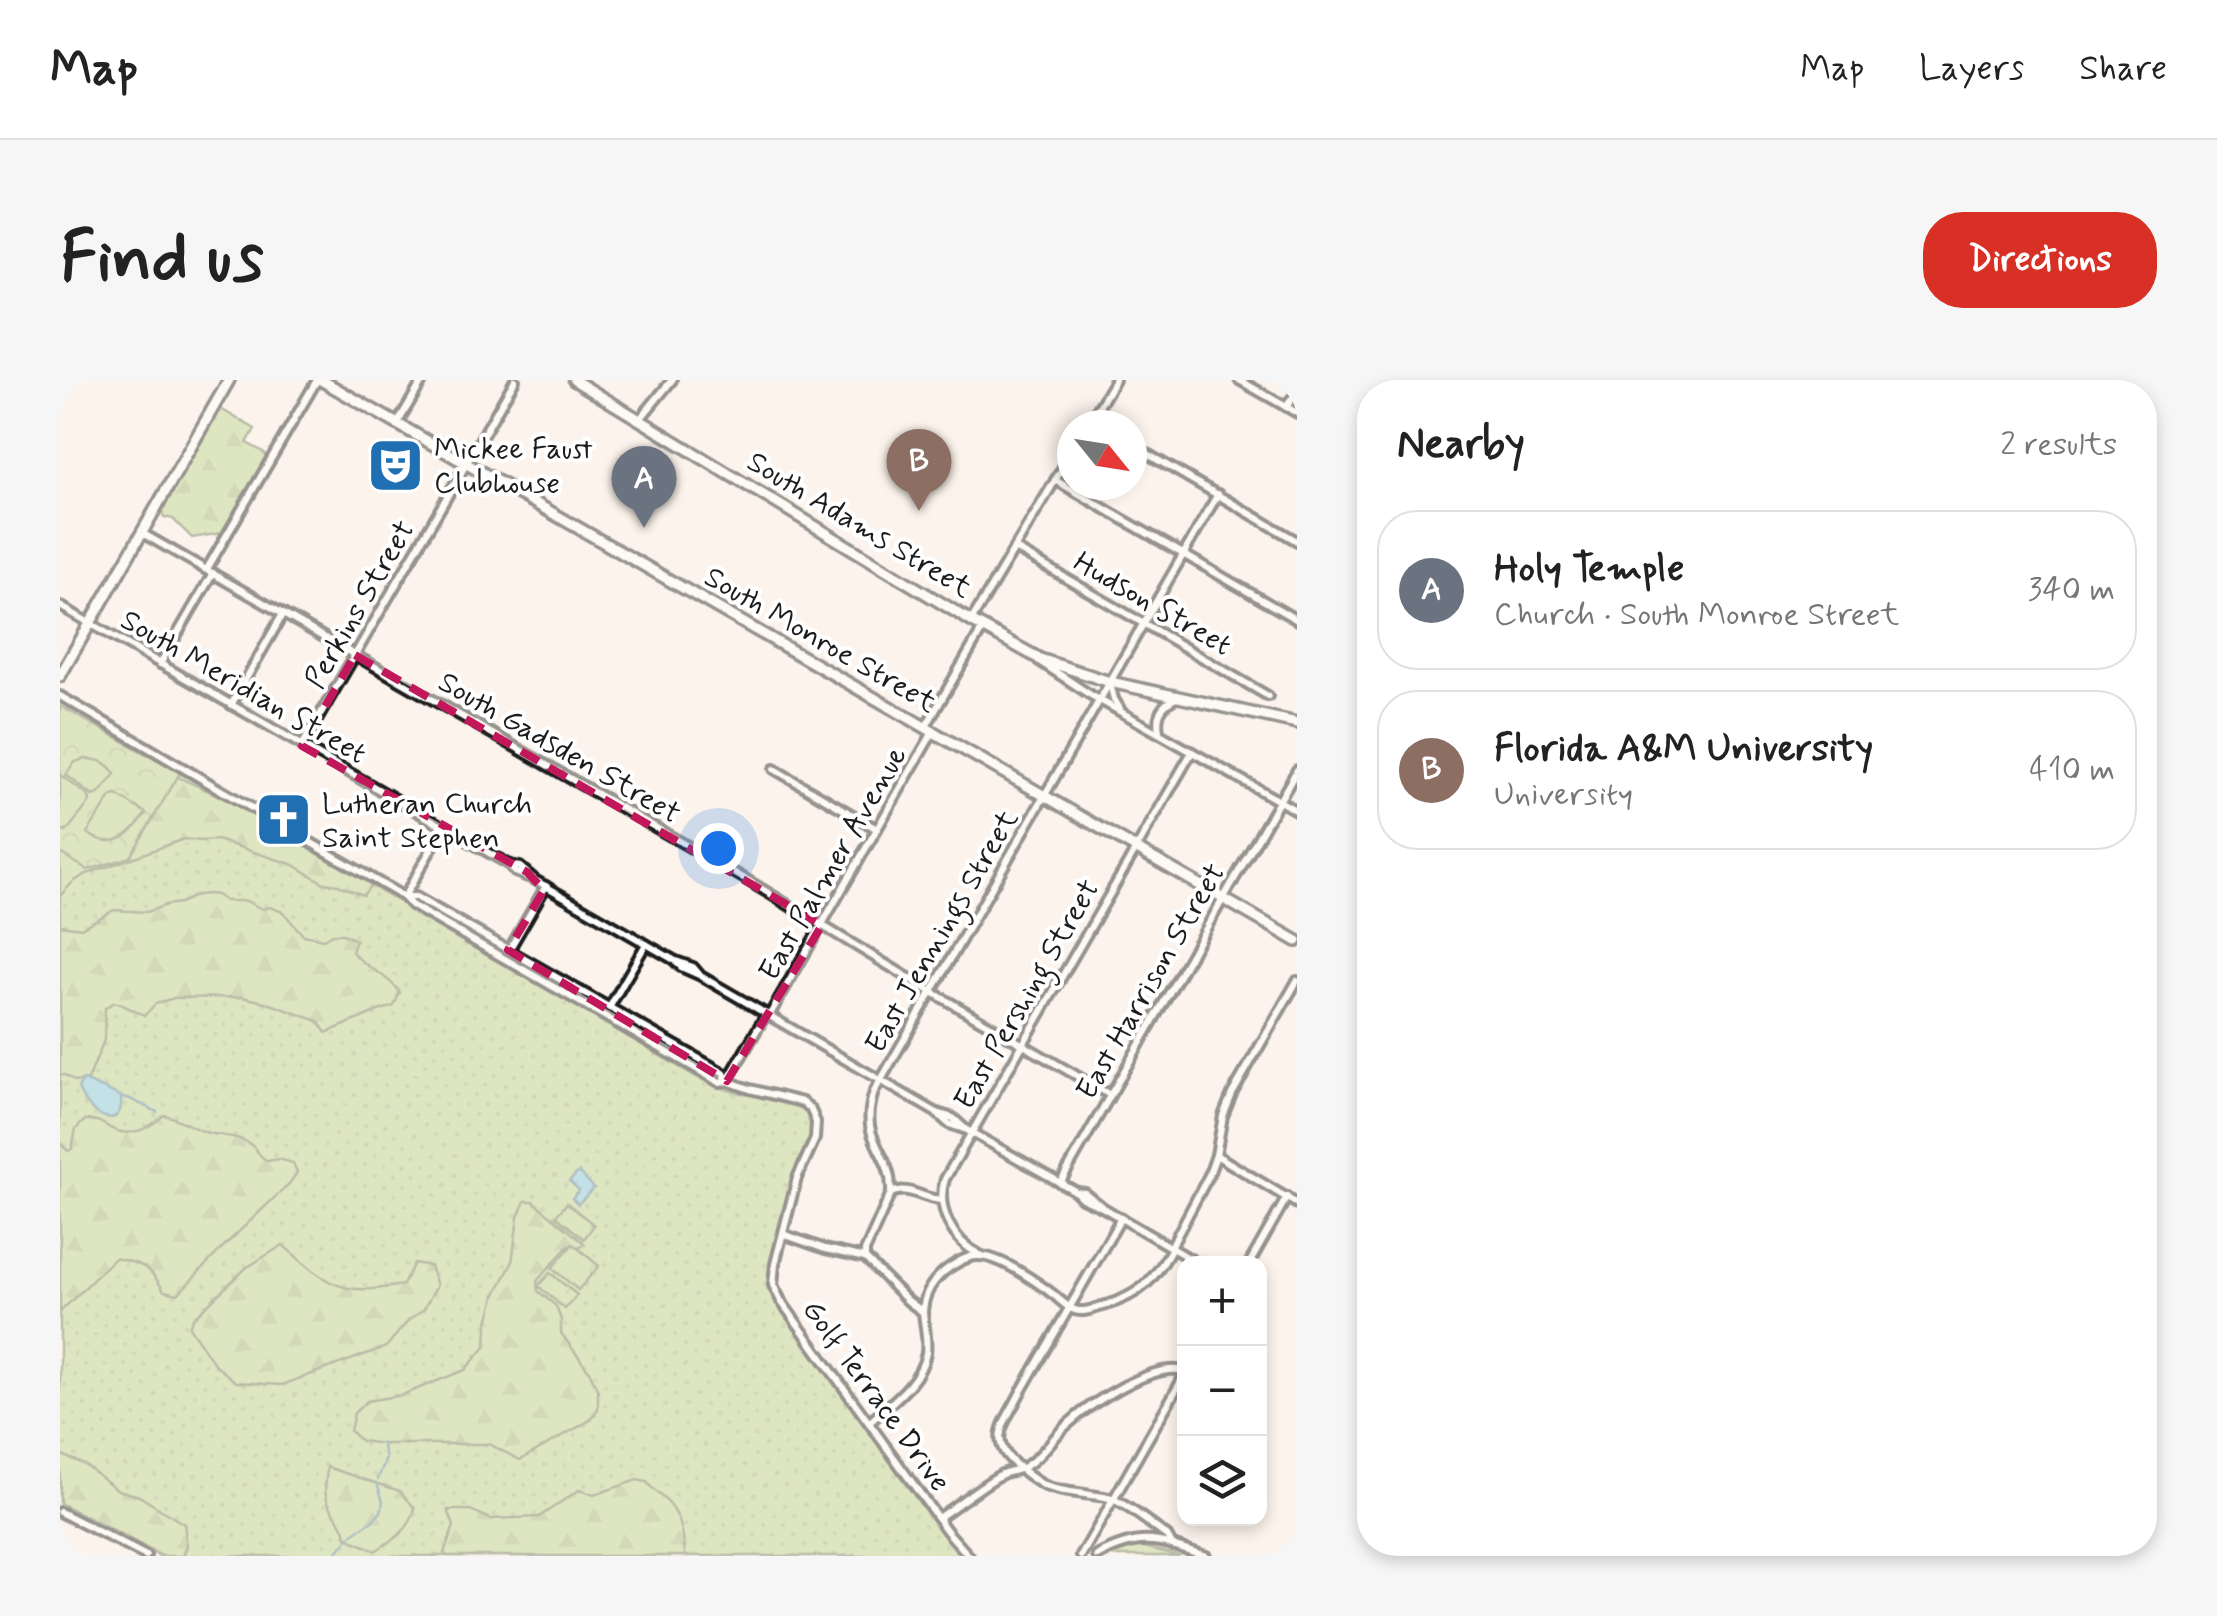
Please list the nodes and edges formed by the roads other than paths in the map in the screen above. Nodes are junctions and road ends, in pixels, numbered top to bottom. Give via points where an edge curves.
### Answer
1 (229, 380) edge
2 (319, 380) edge
3 (423, 380) edge
4 (514, 380) edge
5 (574, 380) edge
6 (672, 380) edge
7 (1115, 380) edge
8 (1239, 380) edge
9 (1297, 392) edge
10 (1286, 407) junction
11 (1099, 410) edge
12 (1297, 414) edge
13 (640, 419) junction
14 (397, 424) junction
15 (1147, 454) edge
16 (466, 464) junction
17 (1057, 477) edge
18 (1055, 480) junction
19 (1218, 494) junction
20 (141, 532) junction
21 (1297, 540) edge
22 (1014, 548) junction
23 (1184, 554) junction
24 (210, 571) junction
25 (60, 606) edge
26 (284, 614) junction
27 (1297, 620) edge
28 (971, 621) junction
29 (90, 622) junction
30 (1144, 624) junction
31 (983, 628) junction
32 (1025, 652) junction
33 (355, 655) junction
34 (160, 664) junction
35 (60, 676) edge
36 (1110, 682) junction
37 (60, 696) edge
38 (1268, 696) dead end
39 (1177, 697) junction
40 (1100, 700) junction
41 (231, 705) junction
42 (1121, 710) junction
43 (1297, 723) edge
44 (929, 730) junction
45 (1160, 732) junction
46 (302, 746) junction
47 (1192, 752) junction
48 (774, 769) dead end
49 (1297, 770) edge
50 (1044, 797) junction
51 (1279, 801) junction
52 (1297, 812) edge
53 (444, 827) junction
54 (877, 829) junction
55 (1136, 849) junction
56 (546, 886) junction
57 (404, 897) junction
58 (1223, 899) junction
59 (822, 926) junction
60 (1297, 942) edge
61 (646, 944) junction
62 (508, 950) junction
63 (504, 958) junction
64 (1297, 981) edge
65 (932, 992) junction
66 (610, 1008) junction
67 (768, 1015) junction
68 (604, 1016) junction
69 (1023, 1044) junction
70 (882, 1080) junction
71 (727, 1081) junction
72 (1110, 1095) junction
73 (968, 1131) junction
74 (1216, 1155) junction
75 (1060, 1183) junction
76 (891, 1194) junction
77 (1287, 1198) junction
78 (941, 1200) junction
79 (1297, 1204) edge
80 (1120, 1218) junction
81 (783, 1234) junction
82 (1172, 1247) junction
83 (980, 1255) junction
84 (1186, 1256) edge
85 (1254, 1256) edge
86 (865, 1258) junction
87 (1069, 1307) junction
88 (923, 1312) junction
89 (1177, 1369) edge
90 (1177, 1385) edge
91 (870, 1422) junction
92 (1022, 1470) junction
93 (1113, 1498) junction
94 (60, 1512) edge
95 (938, 1518) junction
96 (1172, 1545) junction
97 (146, 1556) edge
98 (969, 1556) edge
99 (1081, 1556) edge
100 (1097, 1556) edge
101 (1206, 1556) edge

1 - 20 main road
2 - 14 main road, South Monroe Street
2 - 24 street
3 - 14 street
4 - 16 street, Perkins Street
5 - 13 main road, South Adams Street
6 - 13 street
7 - 11 street
8 - 10 street
9 - 10 street
10 - 12 street
13 - 28 main road, South Adams Street
14 - 16 main road, South Monroe Street
15 - 19 street
16 - 33 street, Perkins Street
16 - 44 main road, South Monroe Street
17 - 18 street
18 - 22 street
18 - 23 street
19 - 21 street
19 - 23 street, East Jennings Street
20 - 24 street, South Gadsden Street
20 - 29 main road
22 - 28 street
22 - 30 street, Hudson Street
23 - 27 street
23 - 30 street, East Jennings Street
24 - 26 street, South Gadsden Street
24 - 34 street
25 - 29 street, South Meridian Street
26 - 33 street, South Gadsden Street
26 - 41 street
28 - 31 main road, South Adams Street
29 - 34 street, South Meridian Street
29 - 35 main road
30 - 36 street, East Jennings Street
30 - 38 street, Hudson Street
31 - 32 main road, South Adams Street
31 - 44 street, East Palmer Avenue
32 - 36 main road
32 - 40 street, South Adams Street
33 - 46 street, Perkins Street
33 - 59 street, South Gadsden Street
34 - 41 street, South Meridian Street
36 - 39 main road
36 - 40 street, East Jennings Street
36 - 42 street
37 - 57 street, Golf Terrace Drive
39 - 43 main road
39 - 45 street via 1160,712
40 - 42 street, South Adams Street
40 - 50 street, East Jennings Street
41 - 46 street, South Meridian Street
42 - 45 street, South Adams Street
44 - 50 main road, South Monroe Street
44 - 54 street, East Palmer Avenue
45 - 47 street, South Adams Street
46 - 53 street, South Meridian Street
47 - 51 street, South Adams Street
47 - 55 street, East Pershing Street
48 - 54 street
49 - 51 street, East Harrison Street
50 - 55 main road, South Monroe Street
50 - 65 street, East Jennings Street
51 - 52 street, South Adams Street
51 - 58 street, East Harrison Street
53 - 56 street, South Meridian Street
53 - 57 street
54 - 59 street, East Palmer Avenue
55 - 58 main road, South Monroe Street
55 - 69 street, East Pershing Street
56 - 61 street, South Meridian Street
56 - 62 street
57 - 62 street, Golf Terrace Drive
57 - 63 street, Golf Terrace Drive
58 - 60 main road, South Monroe Street
58 - 72 street, East Harrison Street
59 - 65 street, South Gadsden Street
59 - 67 street, East Palmer Avenue
61 - 66 street
61 - 67 street, South Meridian Street
62 - 63 street
62 - 66 street, Golf Terrace Drive
63 - 68 street, Golf Terrace Drive
64 - 74 street via 1232,1094
65 - 69 street, South Gadsden Street
65 - 70 street, East Jennings Street
66 - 68 street
66 - 71 street, Golf Terrace Drive via 724,1073
67 - 70 street, South Meridian Street
67 - 71 street, East Palmer Avenue
68 - 71 street, Golf Terrace Drive
69 - 72 street, South Gadsden Street
69 - 73 street, East Pershing Street
70 - 73 street, South Meridian Street
70 - 76 street, East Jennings Street via 868,1123
71 - 81 street, Golf Terrace Drive via 802,1102 813,1113 817,1133
72 - 75 street, East Harrison Street
73 - 75 street, South Meridian Street
73 - 78 street, East Pershing Street
74 - 77 street
74 - 82 street
75 - 80 street, South Meridian Street
76 - 78 street via 905,1190
76 - 86 street
77 - 79 street
77 - 85 street
78 - 83 street via 958,1237
80 - 82 street, South Meridian Street
80 - 87 street
81 - 86 street
81 - 91 street, Golf Terrace Drive via 775,1288
82 - 84 street, South Meridian Street
82 - 87 street via 1135,1293 1080,1312
83 - 87 street via 1021,1272
83 - 88 street via 935,1279
86 - 88 street
87 - 92 street via 1000,1435 1002,1451
88 - 91 street via 922,1365
89 - 92 street via 1138,1378 1083,1412
90 - 93 street
91 - 95 street, Golf Terrace Drive
92 - 93 street via 1052,1489
92 - 95 street via 1005,1472
93 - 96 street
93 - 99 street
94 - 97 street
95 - 98 street, Golf Terrace Drive
96 - 100 street via 1127,1542
96 - 101 street

